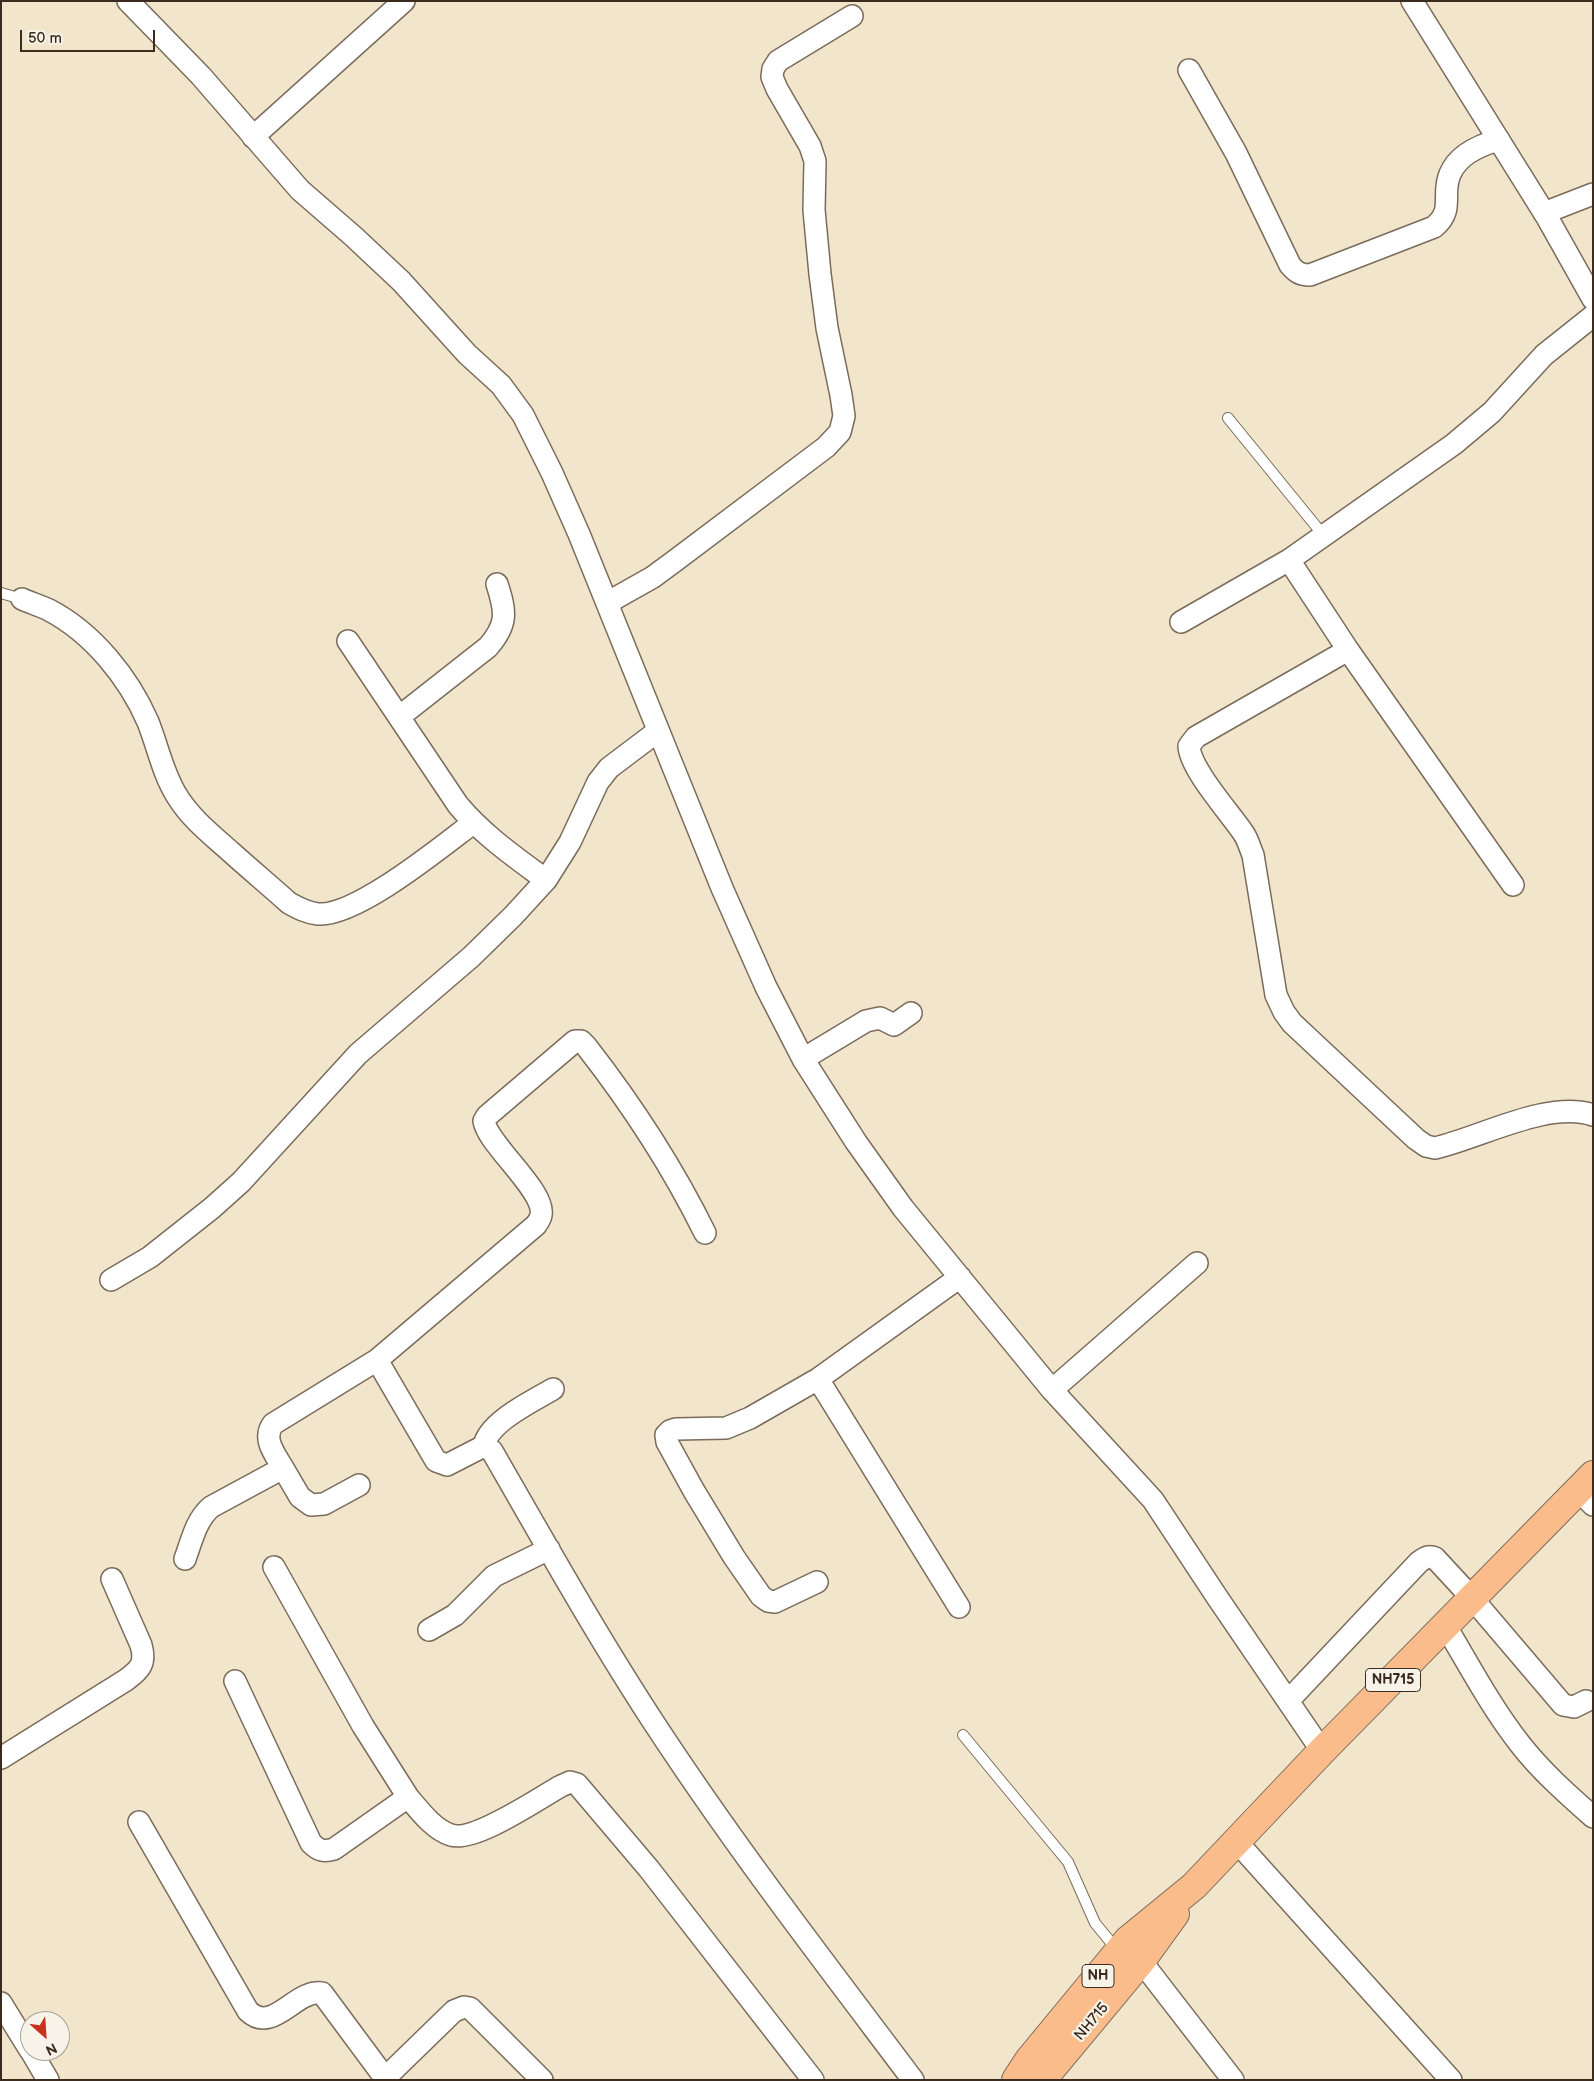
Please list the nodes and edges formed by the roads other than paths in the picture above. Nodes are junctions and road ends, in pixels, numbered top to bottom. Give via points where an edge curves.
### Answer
1 (128, 1) edge
2 (404, 1) edge
3 (1412, 1) edge
4 (852, 16) dead end
5 (1189, 70) dead end
6 (253, 137) junction
7 (1499, 140) junction
8 (1593, 194) edge
9 (1544, 214) junction
10 (1593, 299) edge
11 (1593, 316) edge
12 (1228, 418) dead end
13 (1324, 536) junction
14 (1289, 560) junction
15 (497, 584) dead end
16 (1, 593) edge
17 (22, 599) joint
18 (607, 603) junction
19 (1181, 622) dead end
20 (348, 641) dead end
21 (1348, 650) junction
22 (399, 717) junction
23 (658, 731) junction
24 (473, 823) junction
25 (546, 880) junction
26 (1513, 885) dead end
27 (911, 1013) dead end
28 (803, 1059) junction
29 (1593, 1115) edge
30 (705, 1233) dead end
31 (1196, 1263) dead end
32 (960, 1277) junction
33 (111, 1280) dead end
34 (377, 1360) junction
35 (818, 1379) junction
36 (553, 1389) dead end
37 (1052, 1390) junction
38 (484, 1446) junction
39 (283, 1468) junction
40 (359, 1485) dead end
41 (1588, 1490) edge
42 (548, 1550) junction
43 (185, 1559) dead end
44 (274, 1566) dead end
45 (112, 1579) dead end
46 (816, 1582) dead end
47 (1471, 1597) junction
48 (959, 1607) dead end
49 (1445, 1624) junction
50 (429, 1630) dead end
51 (235, 1681) dead end
52 (1288, 1701) junction
53 (1586, 1701) dead end
54 (963, 1735) dead end
55 (1322, 1750) junction
56 (1, 1758) edge
57 (408, 1797) junction
58 (1593, 1817) edge
59 (139, 1822) dead end
60 (1236, 1841) junction
61 (1194, 1886) joint
62 (1130, 1956) junction
63 (1, 2003) edge
64 (20, 2034) edge
65 (37, 2061) edge
66 (384, 2079) edge
67 (48, 2080) edge
68 (542, 2080) edge
69 (813, 2080) edge
70 (914, 2080) edge
71 (1016, 2080) edge
72 (1042, 2080) edge
73 (1233, 2080) edge
74 (1451, 2080) edge

1 - 6 street via 201,76
2 - 6 street
3 - 7 street
4 - 18 street via 778,61 772,69 777,89 810,146 814,161 814,210 820,274 844,416 840,432 826,447 653,577
5 - 7 street via 1236,153 1290,265 1302,275 1310,275 1434,227 1446,213 1450,174 1472,150
6 - 18 street via 300,190 401,281 467,354 500,385 523,415 579,534
7 - 9 street
8 - 9 street
9 - 10 street
11 - 13 street via 1544,355 1492,412 1454,444
12 - 13 lane
13 - 14 street
14 - 19 street
14 - 21 street
15 - 22 street via 504,607 504,622 498,636
16 - 17 lane
17 - 24 street via 75,627 102,652 136,698 172,786 189,814 289,903 304,911 332,913 359,901 394,881
18 - 23 street
20 - 22 street
21 - 26 street
21 - 29 street via 1196,737 1189,746 1192,758 1216,798 1245,836 1253,855 1276,995 1284,1012 1292,1023 1426,1146 1445,1146 1468,1136 1562,1111
22 - 24 street
23 - 25 street via 620,758 603,775 570,842
23 - 28 street via 722,888 766,987
24 - 25 street
25 - 33 street via 470,957 358,1054 227,1195 150,1257
27 - 28 street via 894,1025 880,1018 866,1021
28 - 32 street via 898,1201
30 - 34 street via 663,1154 586,1046 575,1041 484,1121 488,1132 539,1201 542,1216 536,1225
31 - 37 street
32 - 35 street
32 - 37 street
34 - 38 street via 436,1461 446,1465
34 - 39 street via 273,1424 268,1437
35 - 46 street via 737,1425 676,1429 666,1435 694,1491 761,1596 775,1602
35 - 48 street
36 - 38 street via 494,1428 485,1438
37 - 52 street via 1153,1500
38 - 42 street via 492,1451
39 - 40 street via 300,1497 311,1504 324,1504
39 - 43 street via 204,1512
41 - 47 highway, NH715
42 - 50 street via 494,1576 456,1615
42 - 70 street via 624,1675 720,1821
44 - 57 street via 363,1726
45 - 56 street via 141,1645 142,1664 126,1680
47 - 49 highway, NH715
47 - 52 street via 1435,1558 1425,1557
47 - 53 street via 1563,1705 1574,1707
49 - 55 highway, NH715
49 - 58 street via 1487,1697 1520,1744
51 - 57 street via 311,1843 318,1850 334,1849
52 - 55 street
54 - 62 lane via 1068,1862 1095,1924
55 - 60 highway, NH715
57 - 69 street via 438,1827 451,1835 464,1836 492,1825 561,1786 570,1782 577,1784 649,1869
59 - 66 street via 254,2018 273,2017 305,1995 322,1993
60 - 61 highway, NH715
60 - 74 street
61 - 62 highway, NH715 / NH via 1128,1940
62 - 71 highway, NH715 / NH via 1029,2060
62 - 72 highway, NH715 / NH
62 - 73 street
63 - 64 street
65 - 67 street
66 - 68 street via 454,2011 464,2007 470,2008

